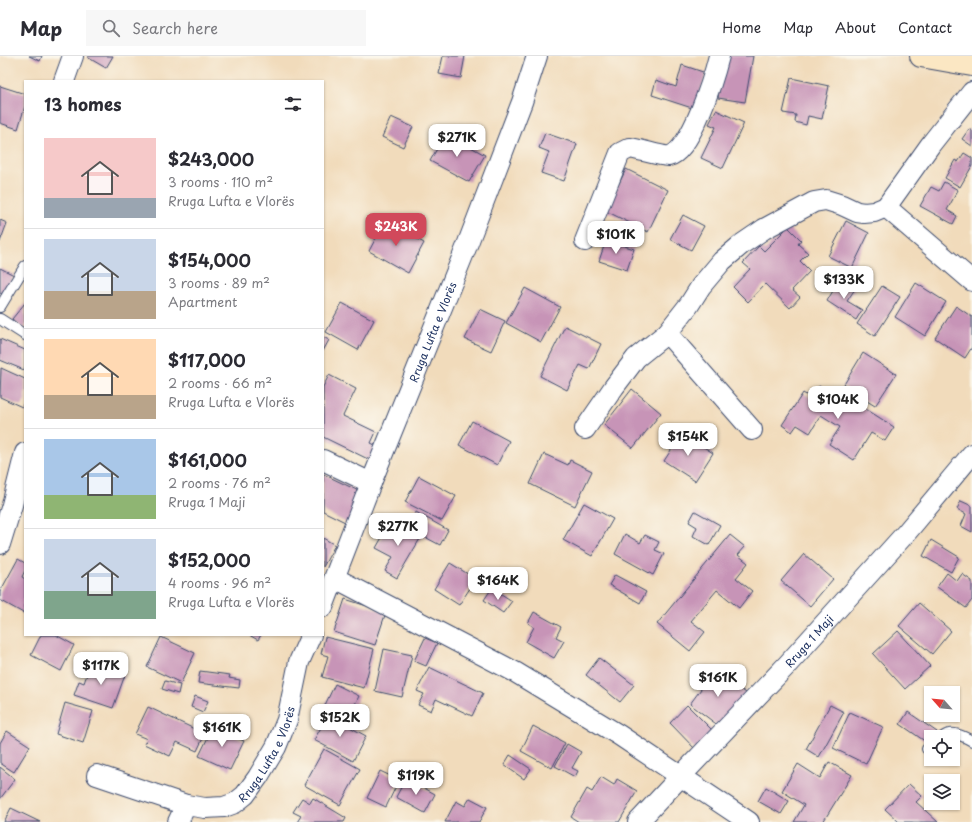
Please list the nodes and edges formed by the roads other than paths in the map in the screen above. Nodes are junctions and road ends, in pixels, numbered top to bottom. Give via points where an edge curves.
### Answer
1 (73, 56) edge
2 (537, 56) edge
3 (719, 56) edge
4 (921, 56) edge
5 (972, 65) edge
6 (64, 80) edge
7 (972, 92) edge
8 (886, 207) junction
9 (585, 241) dead end
10 (24, 268) edge
11 (972, 281) edge
12 (0, 307) edge
13 (0, 319) edge
14 (667, 333) junction
15 (24, 334) edge
16 (585, 429) dead end
17 (752, 430) dead end
18 (972, 454) edge
19 (24, 457) edge
20 (324, 460) edge
21 (371, 483) junction
22 (0, 544) edge
23 (335, 578) junction
24 (324, 605) edge
25 (311, 636) edge
26 (960, 735) edge
27 (972, 740) edge
28 (97, 775) dead end
29 (680, 776) junction
30 (182, 814) edge
31 (638, 822) edge
32 (749, 822) edge

1 - 6 street
2 - 21 street, Rruga Lufta e Vlorës via 466,248
3 - 9 street via 698,119 682,147 669,156 630,148 620,153
4 - 5 street
7 - 8 street
8 - 11 street
8 - 14 street via 864,213 826,200 802,207 764,229 722,261
10 - 12 lane
13 - 15 lane
14 - 16 street via 636,358
14 - 17 street
18 - 29 street, Rruga 1 Maji via 906,533 786,666
19 - 22 street
20 - 21 street
21 - 23 street, Rruga Lufta e Vlorës
23 - 24 street, Rruga Lufta e Vlorës
23 - 29 street via 515,672 619,735
25 - 30 street, Rruga Lufta e Vlorës via 299,662 287,720 276,747 258,778 235,803
26 - 27 lane
28 - 30 street, Rruga Lufta e Vlorës
29 - 31 street, Rruga 1 Maji
29 - 32 street

